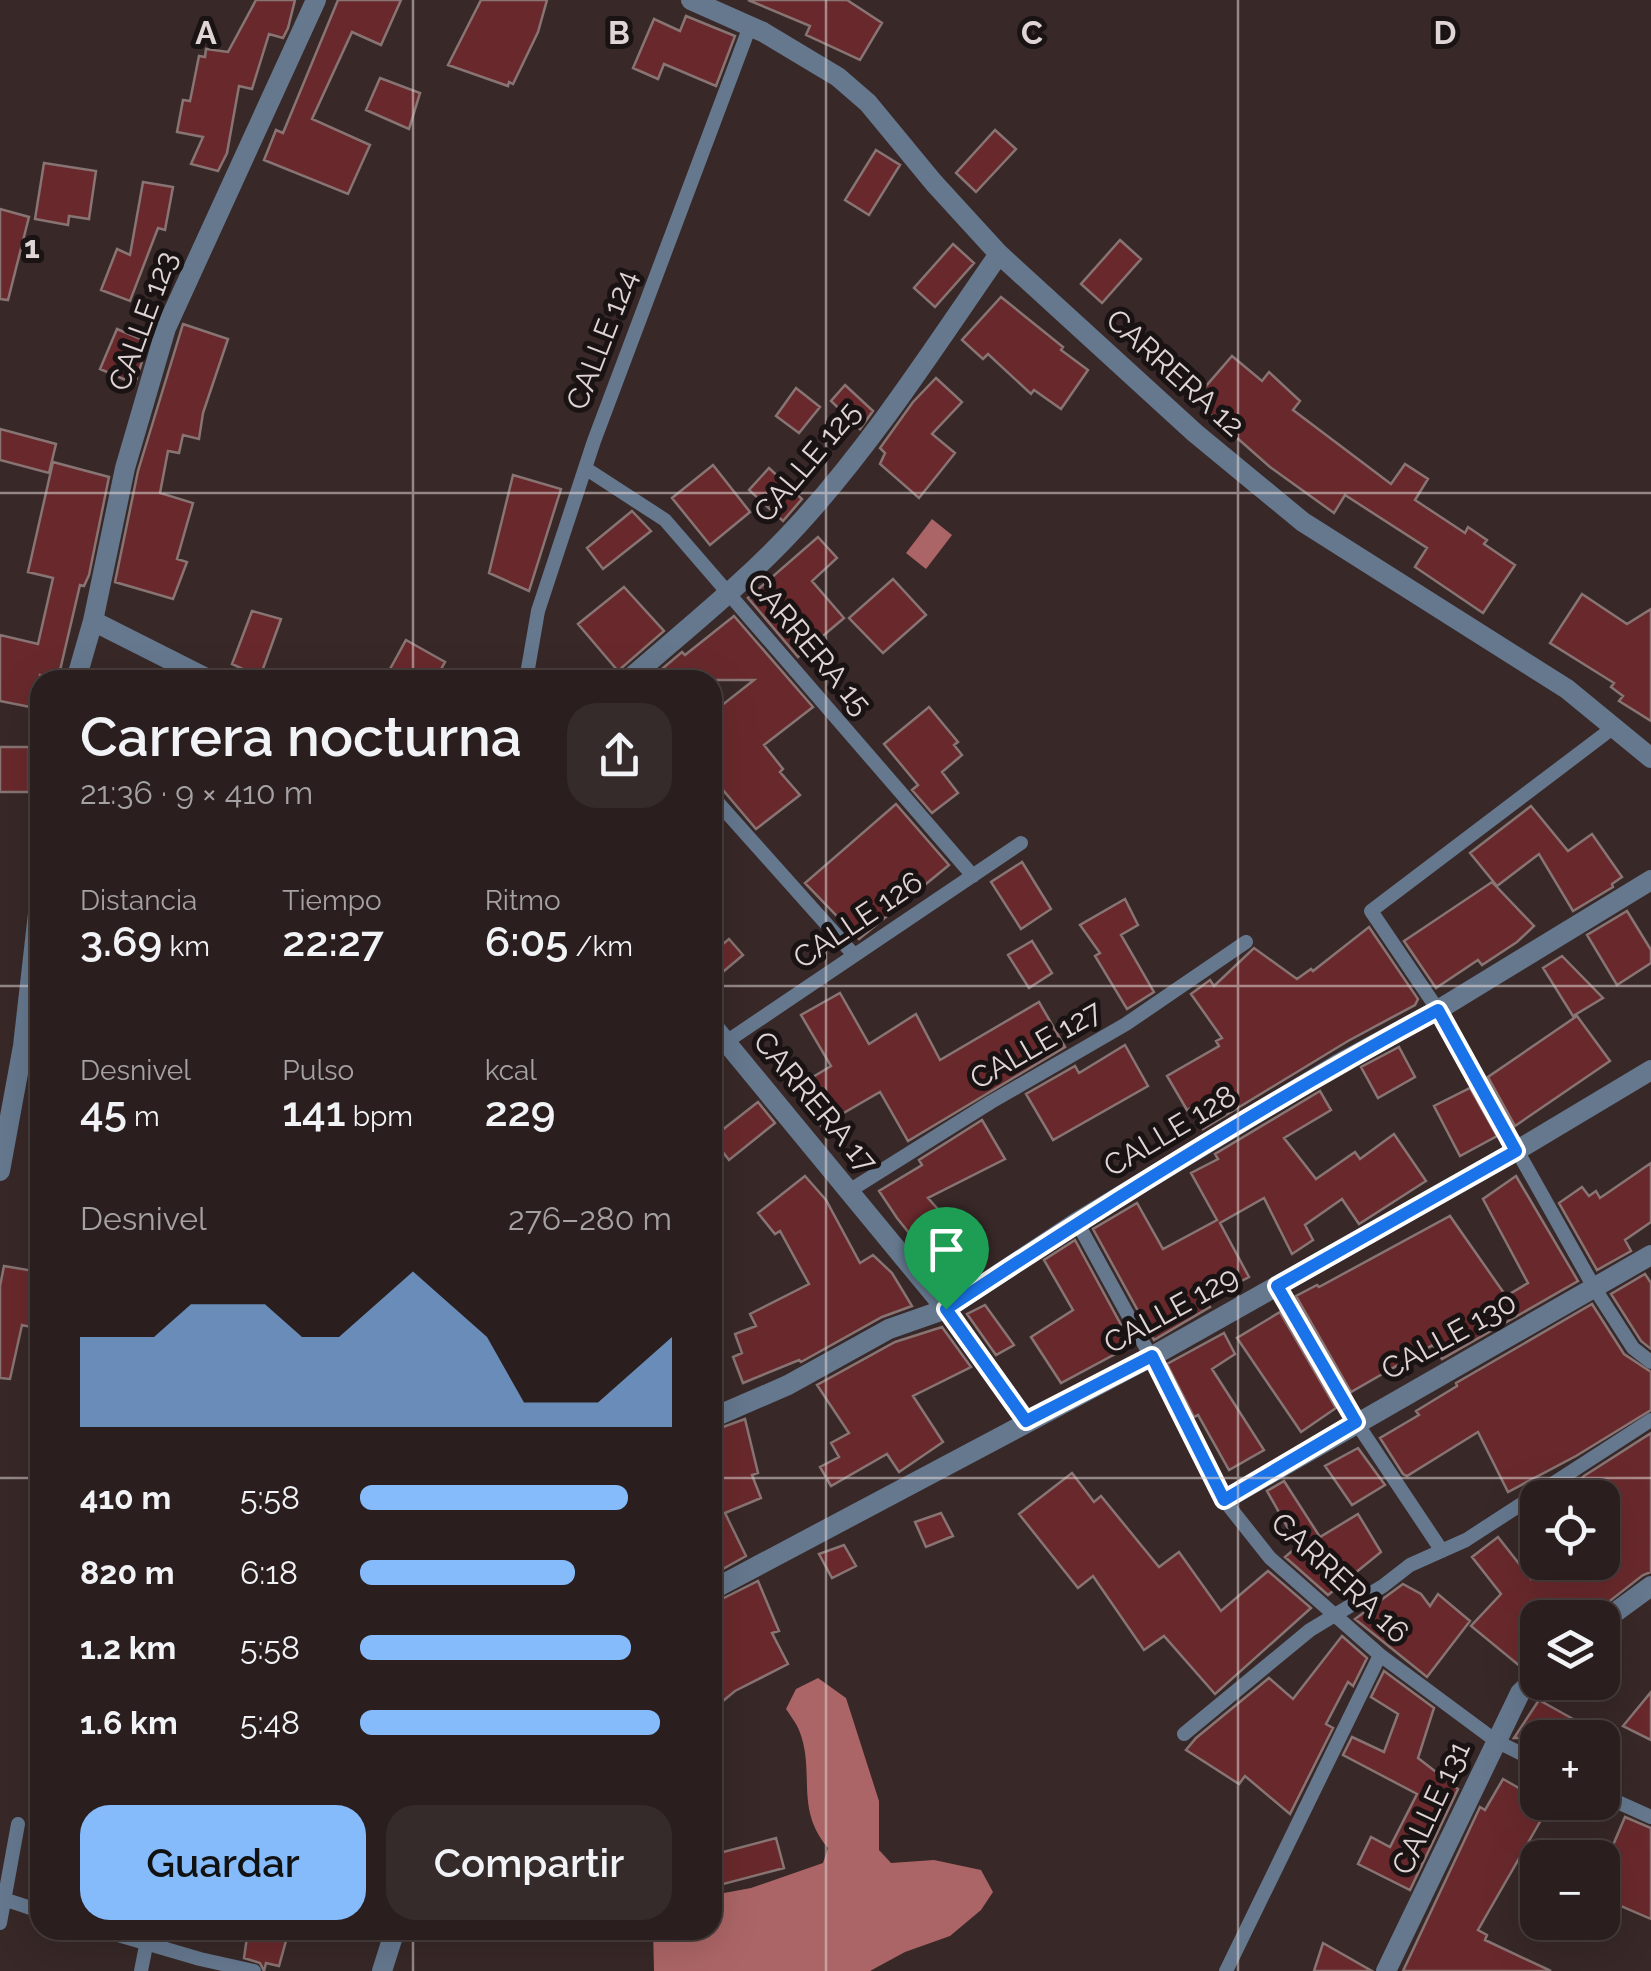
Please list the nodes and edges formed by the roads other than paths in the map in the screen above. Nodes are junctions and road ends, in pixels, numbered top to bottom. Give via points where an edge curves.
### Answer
1 (316, 0) edge
2 (691, 0) edge
3 (750, 26) junction
4 (999, 254) junction
5 (585, 468) junction
6 (729, 591) junction
7 (92, 621) junction
8 (79, 670) edge
9 (190, 670) edge
10 (528, 670) edge
11 (639, 670) edge
12 (1614, 728) junction
13 (1651, 758) edge
14 (722, 807) edge
15 (1021, 843) dead end
16 (973, 876) junction
17 (1651, 880) edge
18 (1246, 942) dead end
19 (854, 955) junction
20 (30, 984) edge
21 (1438, 1010) junction
22 (722, 1033) edge
23 (722, 1036) edge
24 (1651, 1070) edge
25 (1516, 1151) junction
26 (0, 1171) edge
27 (850, 1191) junction
28 (1078, 1222) junction
29 (1651, 1254) edge
30 (1277, 1286) junction
31 (1595, 1289) junction
32 (946, 1309) junction
33 (1152, 1356) junction
34 (1651, 1362) edge
35 (722, 1414) edge
36 (1651, 1420) edge
37 (1026, 1421) junction
38 (1356, 1422) junction
39 (1224, 1500) junction
40 (1442, 1551) junction
41 (722, 1585) edge
42 (1651, 1586) edge
43 (1620, 1609) edge
44 (1334, 1615) junction
45 (1380, 1655) junction
46 (1520, 1693) edge
47 (1184, 1734) dead end
48 (1496, 1741) junction
49 (1520, 1753) edge
50 (1620, 1803) edge
51 (1651, 1817) edge
52 (18, 1824) dead end
53 (2, 1899) edge
54 (30, 1908) edge
55 (0, 1923) edge
56 (146, 1940) edge
57 (156, 1940) edge
58 (392, 1940) edge
59 (141, 1971) edge
60 (254, 1971) edge
61 (382, 1971) edge
62 (1226, 1971) edge
63 (1386, 1971) edge

1 - 7 street, CALLE 123 via 166,328 125,468
2 - 3 street, CARRERA 12
3 - 4 street, CARRERA 12 via 838,77 868,104
3 - 5 lane, CALLE 124
4 - 6 street, CALLE 125 via 868,442 794,529
4 - 12 street, CARRERA 12 via 1303,522 1566,689
5 - 6 lane, CARRERA 15 via 665,520
5 - 10 lane, CALLE 124 via 538,611
6 - 11 street, CALLE 125
6 - 16 lane, CARRERA 15
7 - 8 street, CALLE 123
7 - 9 street
12 - 13 street, CARRERA 12
12 - 21 lane via 1372,911
14 - 19 lane
15 - 16 lane, CALLE 126
16 - 19 lane, CALLE 126
17 - 21 street, CALLE 128
18 - 27 lane, CALLE 127 via 1126,1024
19 - 22 lane, CALLE 126
20 - 26 street
21 - 25 lane
21 - 28 street, CALLE 128
23 - 27 street, CARRERA 17
24 - 25 street, CALLE 129
25 - 30 street, CALLE 129
25 - 31 lane
27 - 32 street, CARRERA 17
28 - 32 street, CALLE 128
28 - 33 lane, CARRERA 16
29 - 31 street, CALLE 130
30 - 33 street, CALLE 129
30 - 38 lane
31 - 34 lane via 1633,1348
31 - 38 street, CALLE 130
32 - 35 street, CALLE 128 via 889,1329
32 - 37 street, CARRERA 17
33 - 37 street, CALLE 129
33 - 39 lane, CARRERA 16
36 - 40 lane
37 - 41 street, CALLE 129
38 - 39 street, CALLE 130
38 - 40 lane
39 - 44 lane, CARRERA 16 via 1270,1558
40 - 44 lane
42 - 43 street
44 - 45 lane, CARRERA 16
44 - 47 lane
45 - 48 lane, CARRERA 16
45 - 62 lane
46 - 48 street, CALLE 131
48 - 49 lane, CARRERA 16
48 - 63 street, CALLE 131
50 - 51 lane
52 - 53 lane
53 - 54 lane
53 - 55 lane
56 - 59 lane
57 - 60 lane
58 - 61 street

